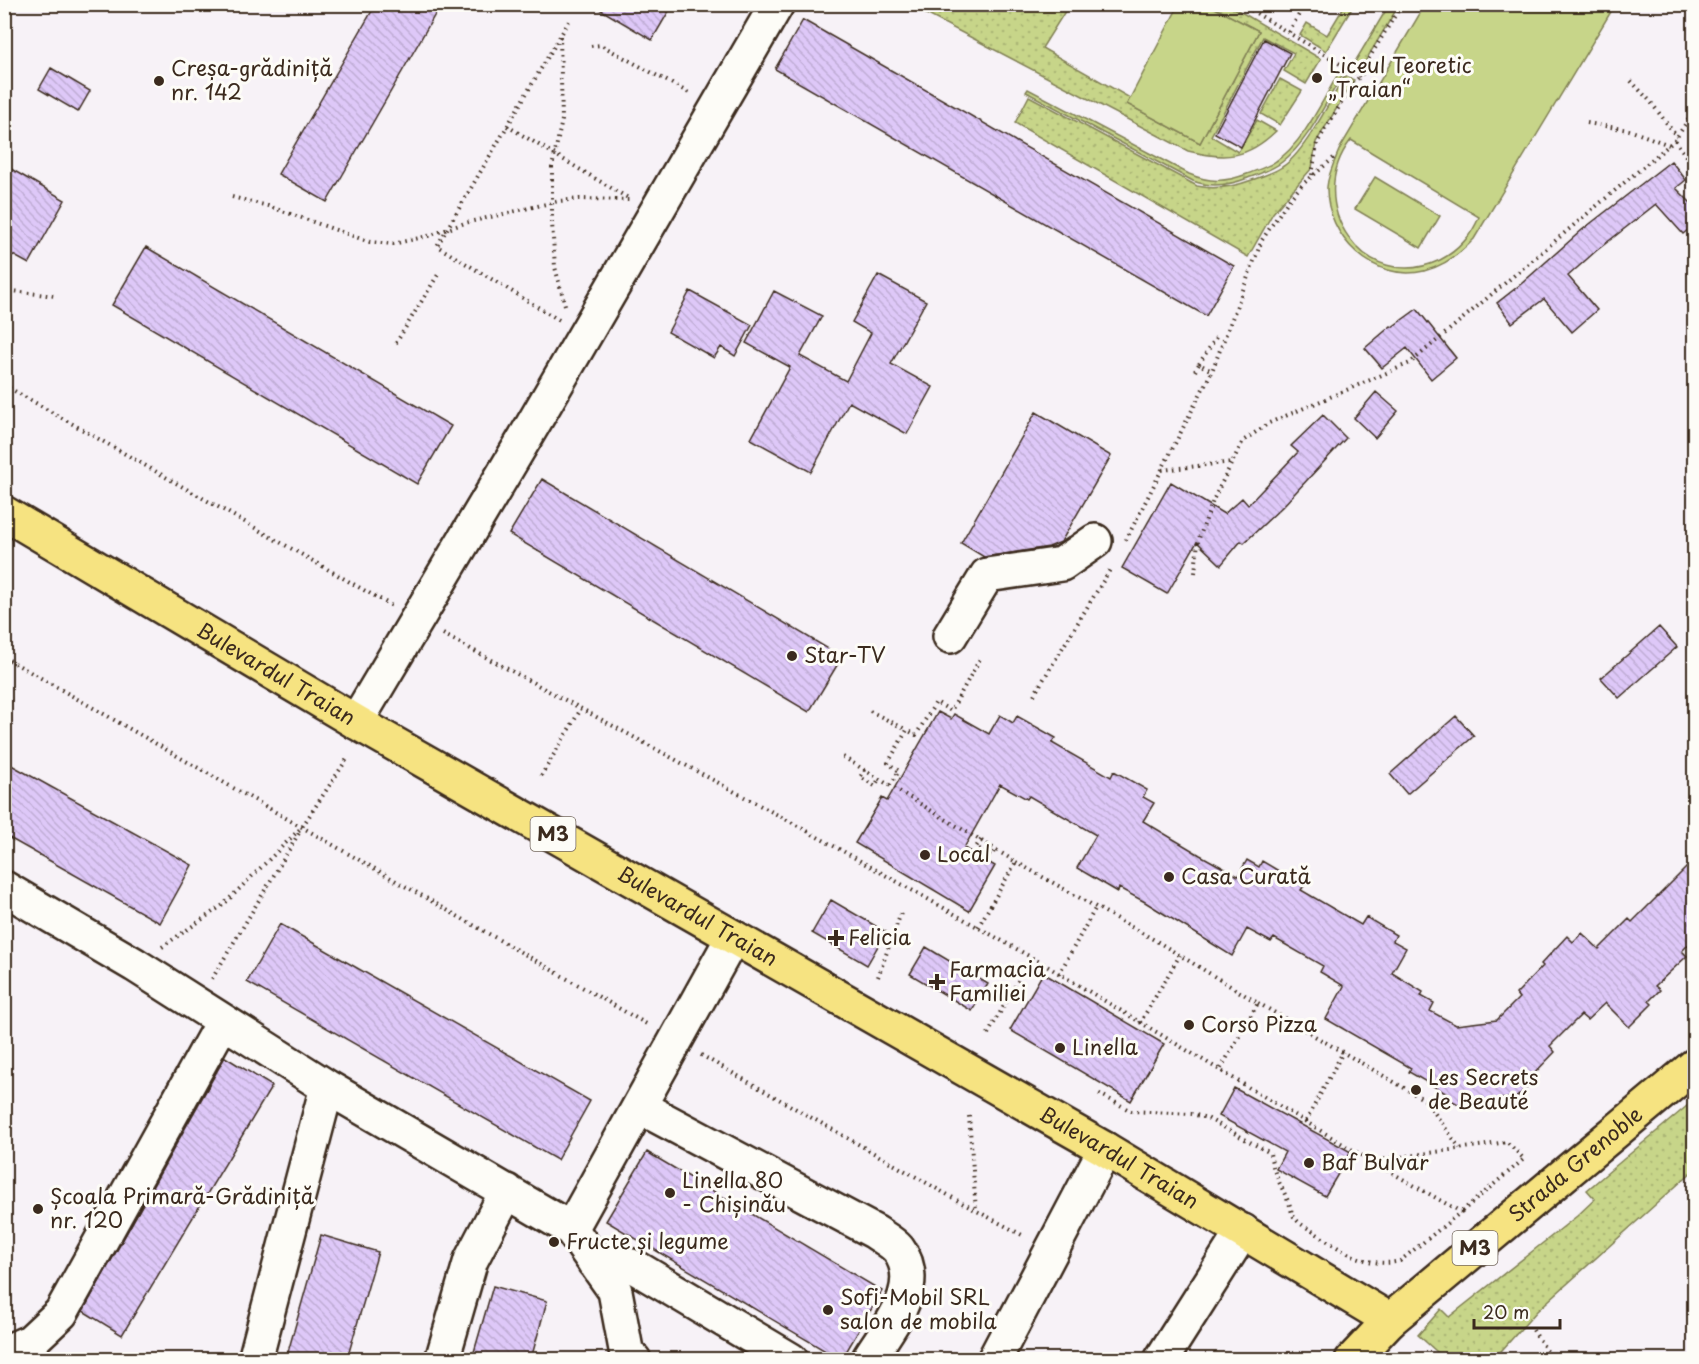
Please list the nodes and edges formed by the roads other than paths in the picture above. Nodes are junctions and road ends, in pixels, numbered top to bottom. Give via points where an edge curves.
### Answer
1 (777, 4) edge
2 (4, 513) edge
3 (1111, 549) road end
4 (950, 636) dead end
5 (356, 722) junction
6 (4, 888) edge
7 (733, 937) junction
8 (210, 1013) junction
9 (1695, 1066) edge
10 (327, 1087) junction
11 (640, 1107) junction
12 (1105, 1149) junction
13 (507, 1191) junction
14 (571, 1229) junction
15 (1243, 1231) junction
16 (594, 1262) junction
17 (1390, 1320) junction
18 (4, 1353) edge
19 (255, 1359) edge
20 (442, 1359) edge
21 (634, 1359) edge
22 (791, 1359) edge
23 (868, 1359) edge
24 (994, 1359) edge
25 (1161, 1359) edge
26 (1352, 1359) edge

1 - 5 lane
2 - 5 main road, Bulevardul Traian / M3
3 - 4 lane via 1062,564 987,575
5 - 7 main road, Bulevardul Traian / M3
6 - 8 lane
7 - 11 lane
7 - 12 main road, Bulevardul Traian / M3
8 - 10 lane
8 - 18 lane via 61,1313 32,1341
9 - 17 main road, Strada Grenoble / M3
10 - 13 lane
10 - 19 lane
11 - 14 lane
11 - 23 lane via 897,1247 906,1262 910,1282 905,1299
12 - 15 main road, Bulevardul Traian / M3
12 - 24 lane
13 - 14 lane
13 - 20 lane via 471,1260
14 - 16 lane
15 - 17 main road, Bulevardul Traian / M3
15 - 25 lane
16 - 21 lane via 615,1291 627,1355
16 - 22 lane via 635,1267
17 - 26 main road, Strada Grenoble

